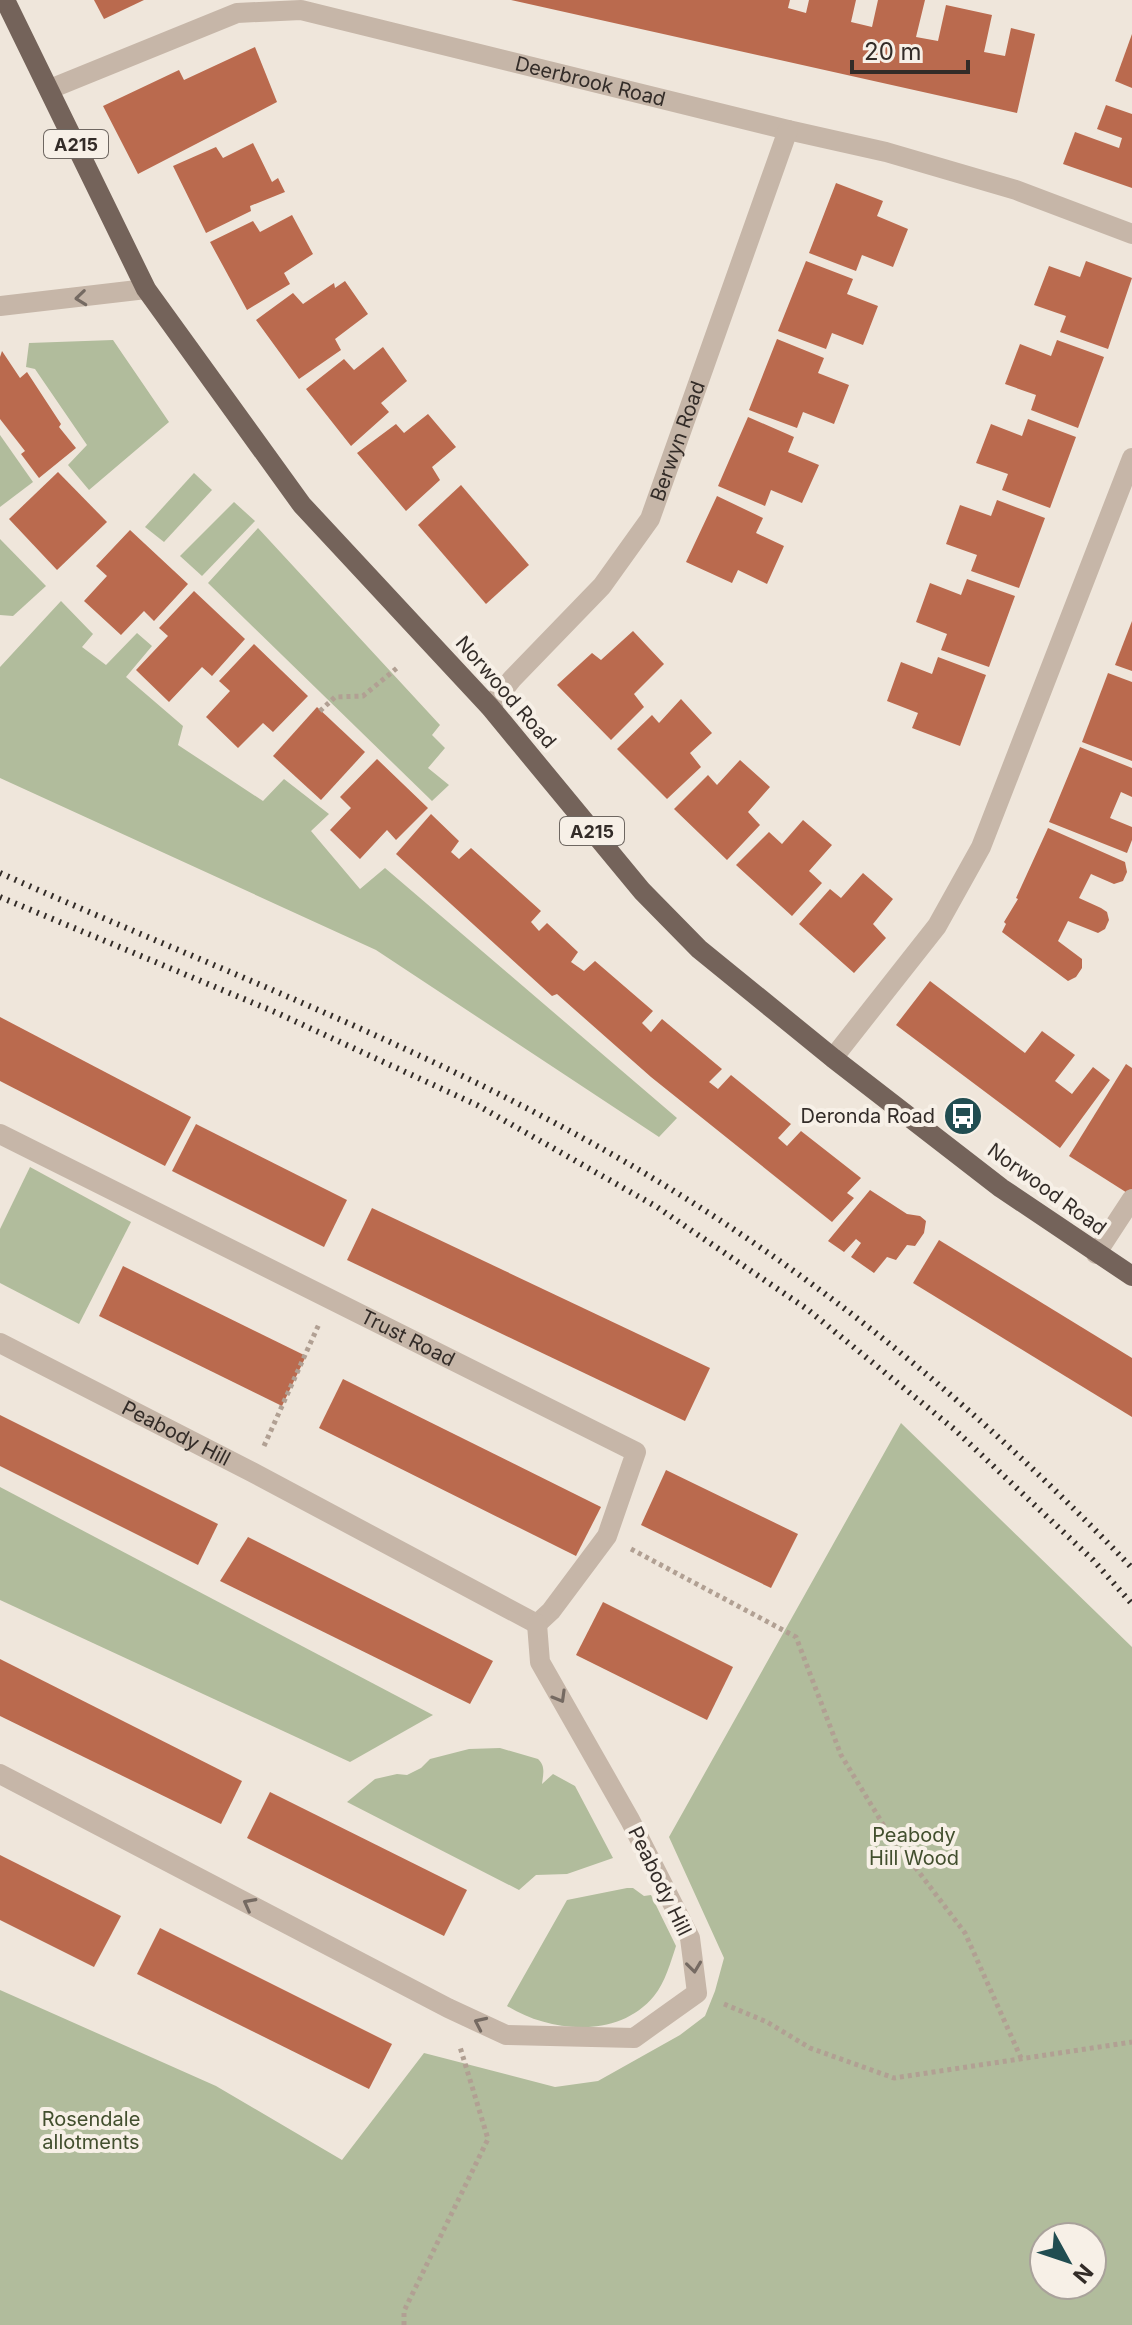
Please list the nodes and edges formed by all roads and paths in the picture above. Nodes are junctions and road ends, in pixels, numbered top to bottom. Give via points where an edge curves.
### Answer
1 (5, 0) edge
2 (50, 89) junction
3 (788, 130) junction
4 (1132, 234) edge
5 (146, 289) junction
6 (0, 306) edge
7 (1132, 458) edge
8 (397, 668) dead end
9 (490, 707) junction
10 (320, 711) dead end
11 (833, 1058) junction
12 (0, 1134) edge
13 (1132, 1199) edge
14 (1096, 1254) junction
15 (1132, 1276) edge
16 (329, 1297) junction
17 (0, 1343) edge
18 (252, 1472) junction
19 (607, 1536) junction
20 (537, 1624) junction
21 (0, 1774) edge
22 (697, 1993) junction
23 (448, 2008) junction
24 (1132, 2042) edge
25 (1021, 2058) junction
26 (404, 2325) edge

1 - 2 main road, Norwood Road / A215
2 - 3 street, Deerbrook Road via 237,13 301,10
2 - 5 main road, Norwood Road / A215
3 - 4 street, Deerbrook Road via 1016,190
3 - 9 street, Berwyn Road via 650,519 602,586
5 -> 6 street
5 - 9 main road, Norwood Road / A215 via 302,505
7 - 11 street via 981,847 937,926
8 - 10 path via 363,696 335,697
9 - 11 main road, Norwood Road / A215 via 642,891 699,949
11 - 14 main road, Norwood Road / A215
12 - 16 street, Trust Road
13 - 14 street
14 - 15 main road, Norwood Road / A215
16 - 18 path
16 - 19 street, Trust Road via 636,1452
17 - 18 street, Peabody Hill
18 - 20 street, Peabody Hill
19 - 20 street, Trust Road
19 - 25 path via 796,1637 841,1755 884,1826 965,1933
20 -> 22 street, Peabody Hill via 540,1662 690,1938
23 -> 21 street
22 -> 23 street via 634,2038 506,2035
22 - 25 path via 767,2022 810,2048 894,2078
23 - 26 path via 488,2139 404,2311
24 - 25 path

